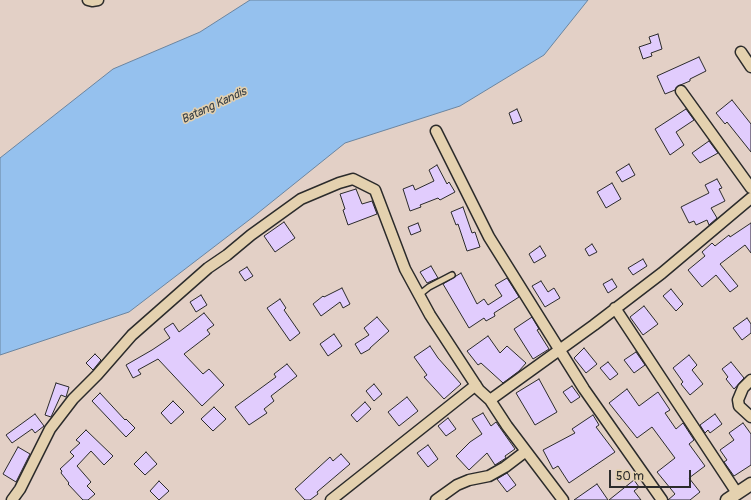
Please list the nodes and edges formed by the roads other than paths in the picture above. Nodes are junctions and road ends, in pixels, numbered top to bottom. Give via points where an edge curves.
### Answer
1 (88, 0) edge
2 (98, 0) edge
3 (741, 52) dead end
4 (751, 67) edge
5 (681, 91) dead end
6 (436, 131) dead end
7 (751, 188) edge
8 (751, 198) edge
9 (452, 275) dead end
10 (419, 294) junction
11 (615, 308) junction
12 (560, 348) junction
13 (751, 380) edge
14 (476, 385) junction
15 (490, 400) junction
16 (751, 417) edge
17 (526, 451) junction
18 (751, 484) edge
19 (732, 497) edge
20 (12, 500) edge
21 (331, 500) edge
22 (436, 500) edge
23 (563, 500) edge
24 (662, 500) edge

1 - 2 street
3 - 4 street
5 - 7 street
6 - 12 street via 489,237
8 - 11 street via 667,269
9 - 10 lane
10 - 14 street
10 - 20 street via 405,269 375,190 353,179 301,199 208,268 132,335 73,399 50,429
11 - 12 street
11 - 19 street
12 - 15 street
12 - 24 street via 584,389
13 - 16 street via 743,388 738,400 739,406
14 - 15 street
14 - 21 street
15 - 17 street
17 - 22 street via 489,476 457,485
17 - 23 street
18 - 19 street

